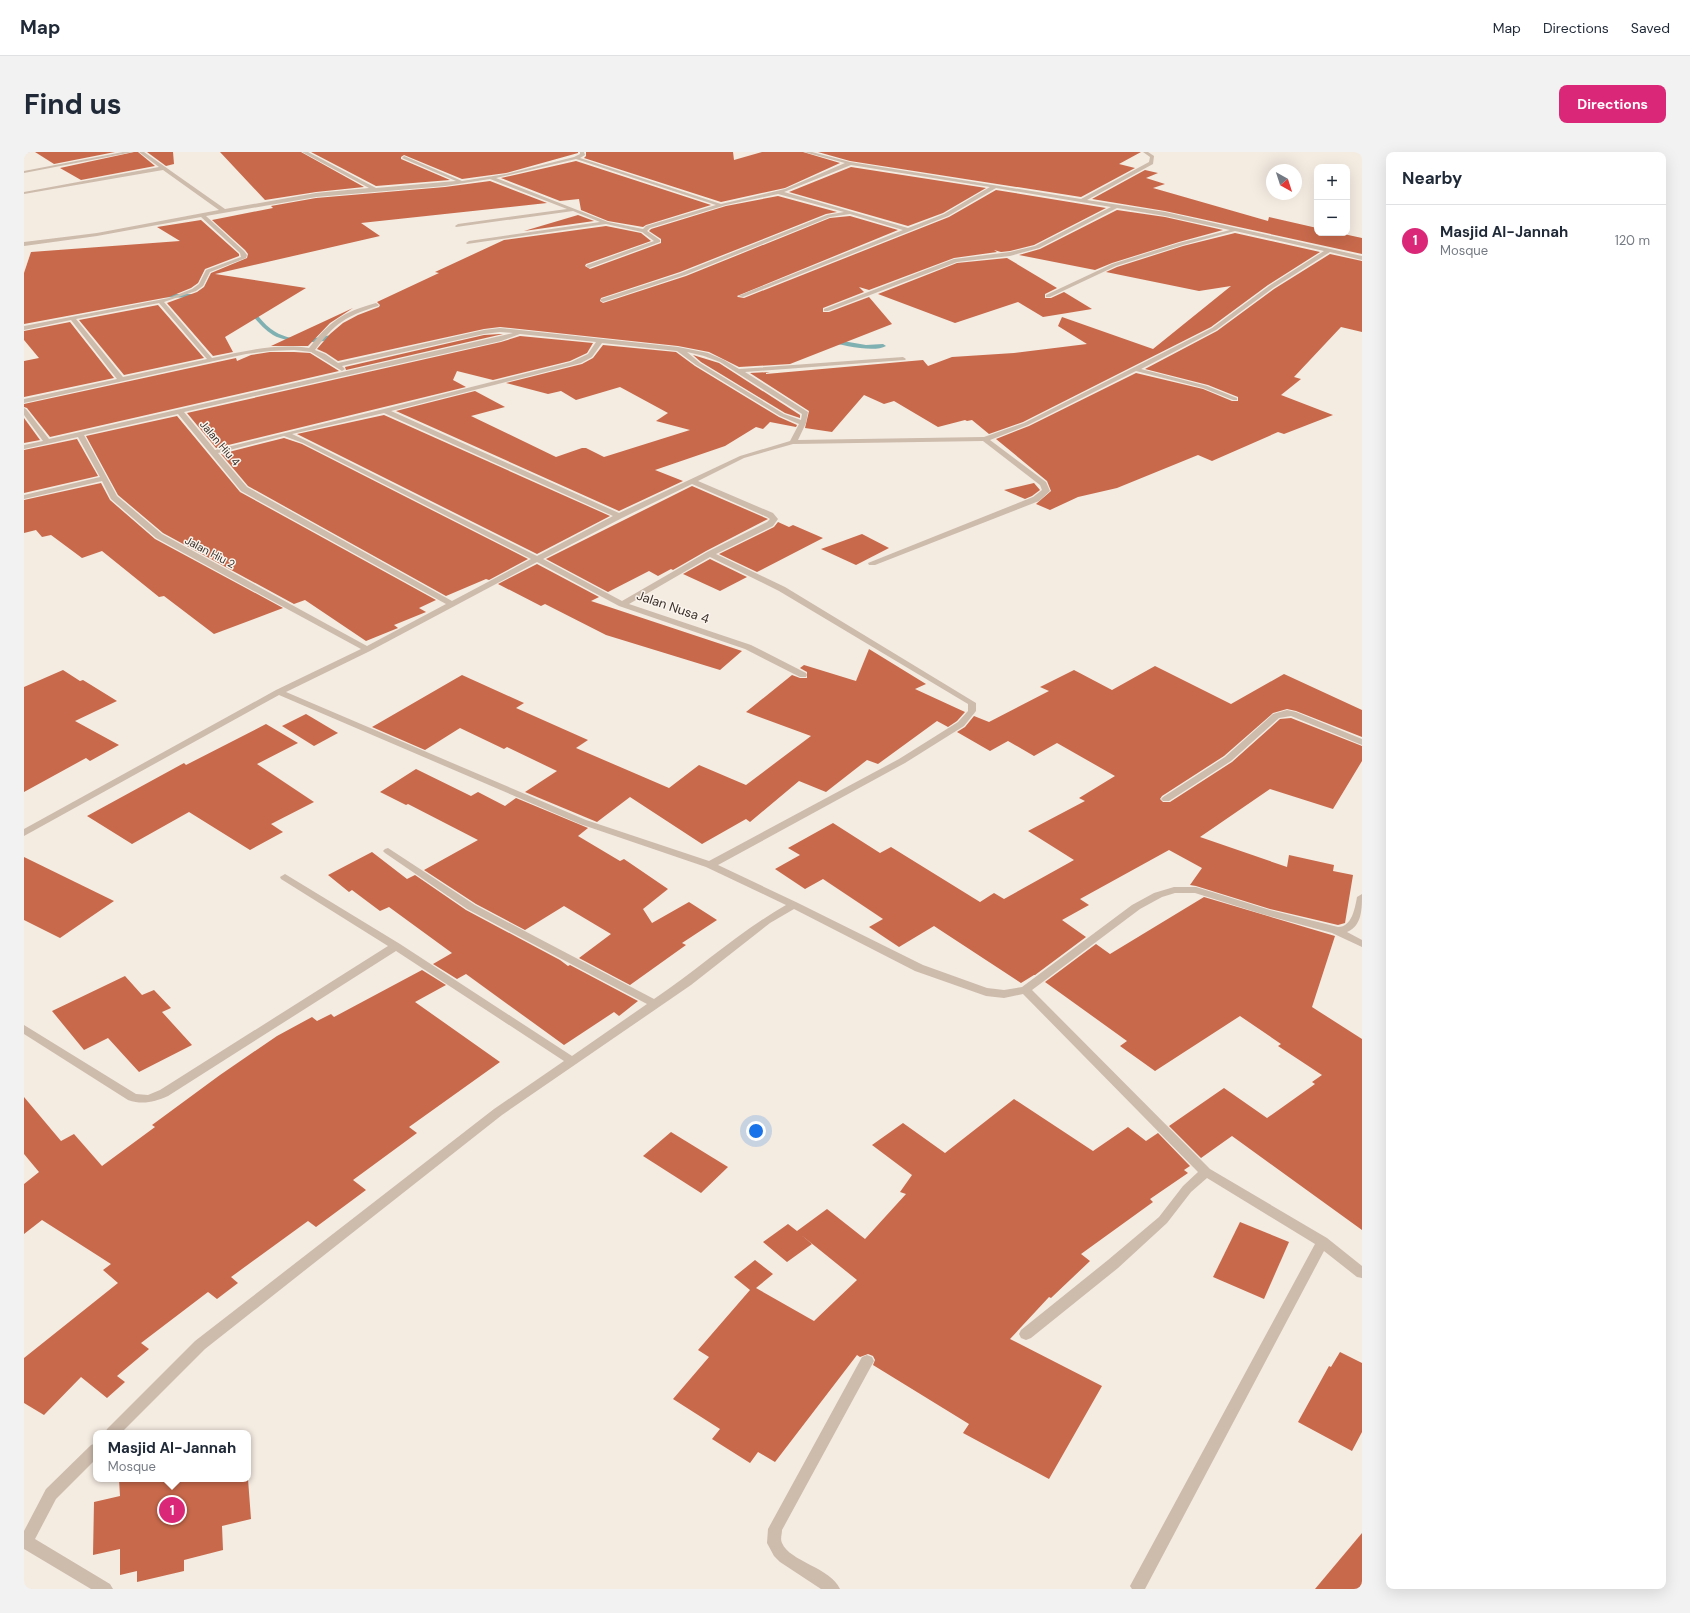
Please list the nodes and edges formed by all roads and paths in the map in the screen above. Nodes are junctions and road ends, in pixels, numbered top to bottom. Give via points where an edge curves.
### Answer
1 (28, 152) edge
2 (131, 152) edge
3 (141, 152) edge
4 (304, 152) edge
5 (582, 152) edge
6 (806, 152) edge
7 (1145, 152) edge
8 (24, 153) edge
9 (404, 157) dead end
10 (576, 158) junction
11 (850, 163) junction
12 (163, 168) junction
13 (24, 172) edge
14 (491, 178) junction
15 (464, 182) junction
16 (994, 188) junction
17 (374, 189) junction
18 (778, 192) junction
19 (24, 193) edge
20 (1083, 200) junction
21 (720, 205) junction
22 (1116, 206) junction
23 (223, 210) junction
24 (574, 210) junction
25 (850, 212) junction
26 (201, 214) junction
27 (607, 223) junction
28 (458, 226) dead end
29 (909, 230) junction
30 (1235, 230) junction
31 (644, 231) junction
32 (24, 244) edge
33 (469, 244) dead end
34 (1328, 251) junction
35 (1362, 258) edge
36 (590, 266) dead end
37 (741, 296) dead end
38 (1048, 296) dead end
39 (603, 300) dead end
40 (160, 301) junction
41 (376, 305) dead end
42 (826, 310) dead end
43 (72, 318) junction
44 (24, 328) edge
45 (519, 333) junction
46 (600, 340) junction
47 (313, 347) junction
48 (678, 349) junction
49 (210, 359) junction
50 (903, 359) dead end
51 (336, 365) junction
52 (1135, 369) junction
53 (739, 371) junction
54 (346, 373) junction
55 (121, 379) junction
56 (1235, 399) dead end
57 (24, 401) edge
58 (24, 410) edge
59 (384, 411) junction
60 (180, 412) junction
61 (803, 423) junction
62 (80, 434) junction
63 (285, 434) junction
64 (985, 439) junction
65 (47, 441) junction
66 (793, 442) junction
67 (24, 447) edge
68 (214, 452) junction
69 (104, 478) junction
70 (692, 481) junction
71 (24, 497) edge
72 (619, 516) junction
73 (710, 554) junction
74 (537, 558) junction
75 (872, 563) dead end
76 (451, 604) junction
77 (622, 604) junction
78 (367, 649) junction
79 (803, 675) dead end
80 (279, 692) junction
81 (1362, 742) edge
82 (1166, 799) dead end
83 (24, 833) edge
84 (388, 851) dead end
85 (710, 865) junction
86 (285, 877) dead end
87 (1362, 896) edge
88 (794, 905) junction
89 (1333, 930) junction
90 (1362, 944) edge
91 (396, 946) junction
92 (1025, 990) junction
93 (654, 1004) junction
94 (24, 1029) edge
95 (572, 1061) junction
96 (1206, 1172) junction
97 (1322, 1242) junction
98 (1362, 1273) edge
99 (1026, 1334) dead end
100 (867, 1361) dead end
101 (115, 1430) edge
102 (93, 1452) edge
103 (25, 1543) edge
104 (1138, 1586) dead end
105 (105, 1589) edge
106 (832, 1589) edge

1 - 8 street
2 - 13 street
3 - 12 street
4 - 17 street
5 - 10 street via 583,154
6 - 11 street
7 - 20 street via 1152,156 1152,163
9 - 15 street
10 - 14 street
10 - 21 street
11 - 16 street
11 - 18 street via 826,175
12 - 19 street
12 - 23 street
14 - 15 street
14 - 24 street
15 - 17 street
16 - 20 street
16 - 29 street via 946,215
17 - 23 street via 316,195
18 - 21 street
18 - 25 street
20 - 22 street
21 - 31 street via 648,227
22 - 30 street
22 - 42 street via 1037,247 1010,254 956,260
23 - 26 street
24 - 27 street
24 - 28 street
25 - 29 street
25 - 39 street via 829,216 683,274
26 - 32 street via 84,236
26 - 40 street via 244,255 242,259 208,271 201,285 194,290
27 - 31 street
27 - 33 street
29 - 37 street
30 - 34 street
30 - 38 street via 1114,265
31 - 36 street via 658,241
34 - 35 street
34 - 52 street via 1214,329
40 - 43 street
40 - 49 street
41 - 47 street via 347,314 331,324
43 - 44 street
43 - 55 street
45 - 46 street
45 - 51 street via 500,330 484,332
45 - 54 street
46 - 48 street
46 - 59 street via 594,352 584,360
47 - 49 street via 246,352
47 - 51 street
48 - 53 street via 706,354
48 - 61 street via 782,416
49 - 55 street
50 - 53 street
51 - 54 street
52 - 56 street via 1206,387
52 - 64 street via 1026,424
53 - 61 street via 806,413
54 - 60 street
55 - 57 street
58 - 65 street
59 - 63 street
59 - 72 street
60 - 62 street
60 - 68 street, Jalan Hiu 4
61 - 66 street
62 - 65 street
62 - 69 street, Jalan Hiu 2
63 - 68 street
63 - 74 street, Jalan Nusa 4 via 306,442
64 - 66 street
64 - 75 street via 1043,484 1046,491 1036,499
65 - 67 street
66 - 70 street via 742,457
68 - 76 street, Jalan Hiu 4 via 244,489
69 - 71 street
69 - 78 street, Jalan Hiu 2 via 114,497 159,536
70 - 72 street
70 - 73 street via 774,519 770,524
72 - 74 street
73 - 77 street
73 - 85 street via 782,589 972,703 972,711 961,724 902,761
74 - 76 street
74 - 77 street, Jalan Nusa 4
76 - 78 street
77 - 79 street, Jalan Nusa 4 via 748,647
78 - 80 street
80 - 83 street
80 - 85 street via 583,822
81 - 82 street via 1293,714 1281,714 1228,759
84 - 93 street via 471,907
85 - 88 street
86 - 91 street
87 - 89 street via 1361,909 1352,926 1344,930
88 - 92 street via 919,968 986,992 1004,994
88 - 93 street via 766,922
89 - 90 street
89 - 92 street via 1196,890 1174,890 1136,907
91 - 94 street via 151,1099 139,1100
91 - 95 street
92 - 96 street
93 - 95 street
95 - 101 street via 492,1117 200,1345
96 - 97 street
96 - 99 street via 1187,1189 1163,1220
97 - 98 street
97 - 104 street
100 - 106 street via 775,1529 774,1544 783,1556 824,1580
102 - 103 street via 51,1494
103 - 105 street

